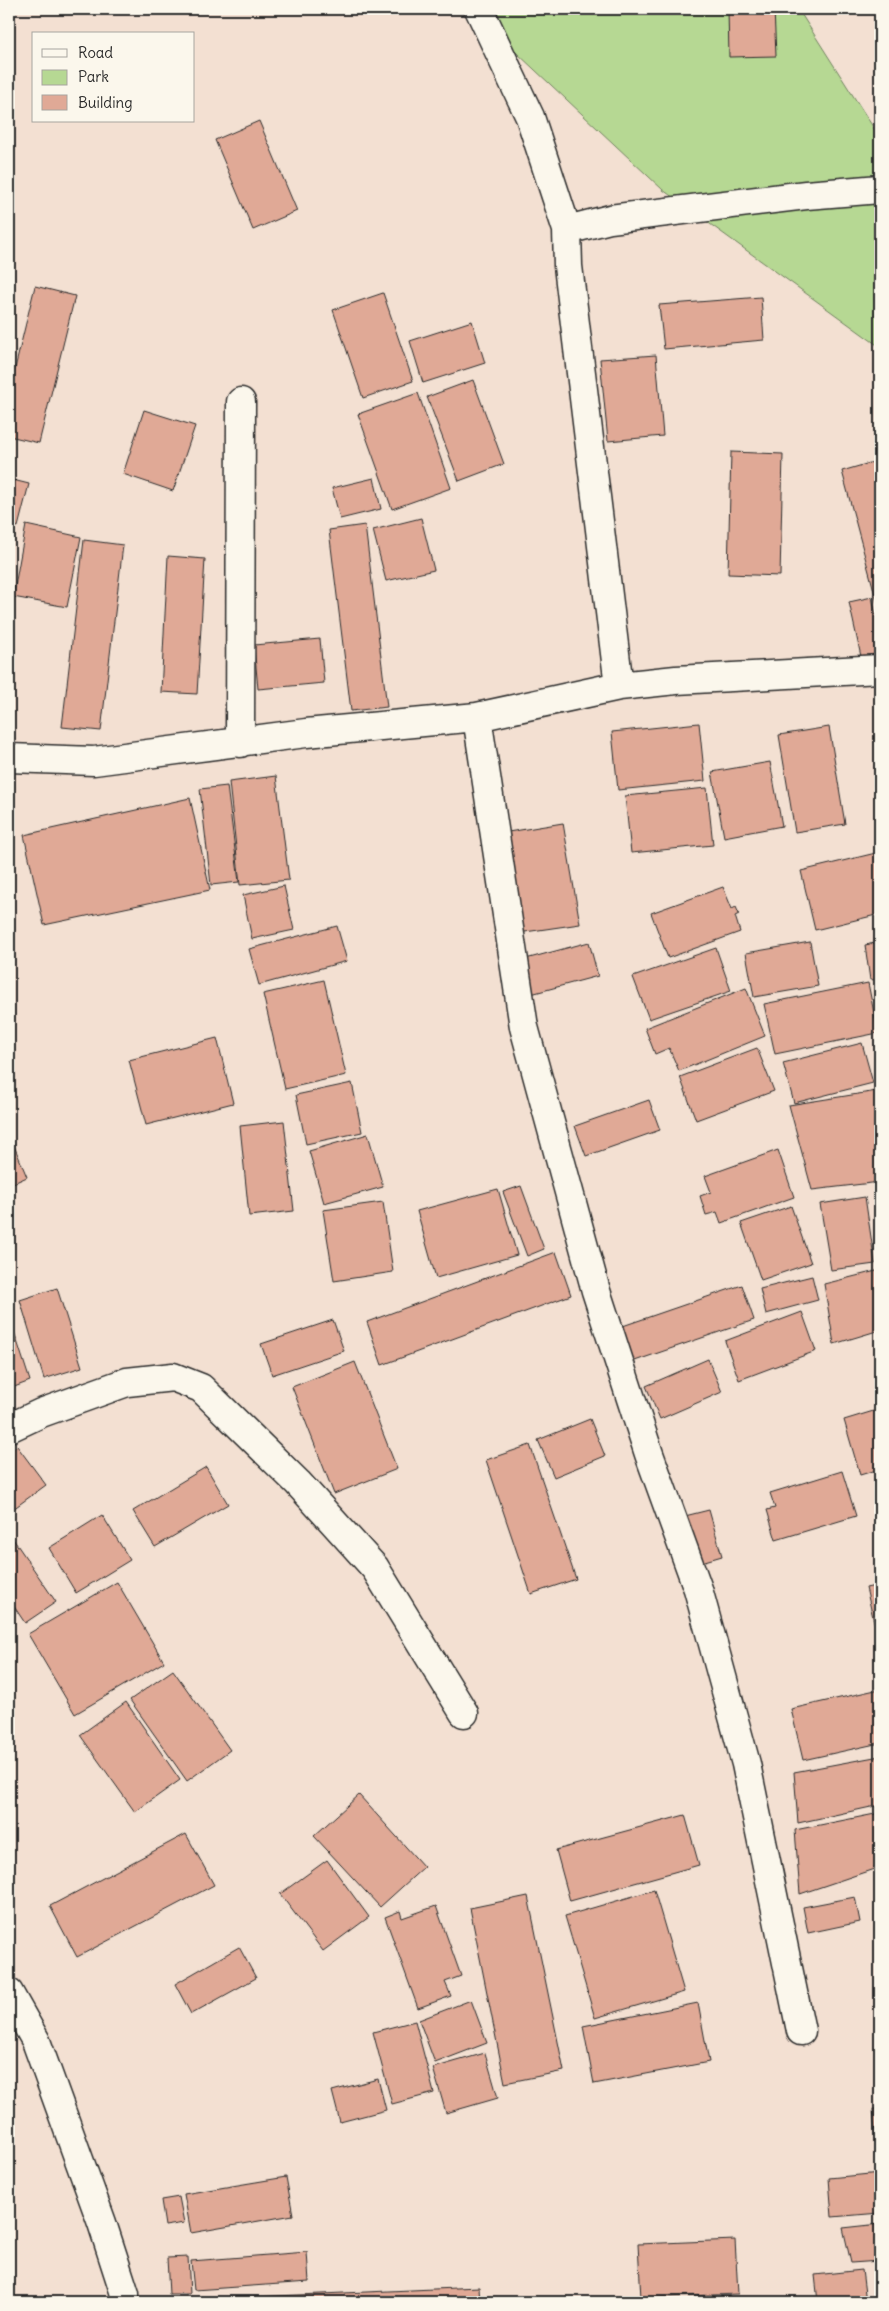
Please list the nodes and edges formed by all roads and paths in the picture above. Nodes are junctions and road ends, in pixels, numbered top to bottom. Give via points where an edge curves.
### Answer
1 (479, 9) edge
2 (880, 189) edge
3 (567, 230) junction
4 (241, 402) dead end
5 (880, 669) edge
6 (619, 686) junction
7 (477, 717) junction
8 (240, 743) junction
9 (9, 758) edge
10 (9, 1428) edge
11 (464, 1713) dead end
12 (9, 1993) edge
13 (801, 2031) dead end
14 (125, 2302) edge

1 - 3 street via 530,117
2 - 3 street via 610,220
3 - 6 street via 568,266
4 - 8 street
5 - 6 street
6 - 7 street
7 - 8 street via 306,733
7 - 13 street via 524,1026 596,1291 706,1617 746,1764
8 - 9 street via 94,761
10 - 11 street via 127,1382 173,1377 201,1388 298,1483 375,1568
12 - 14 street via 36,2041 102,2223

